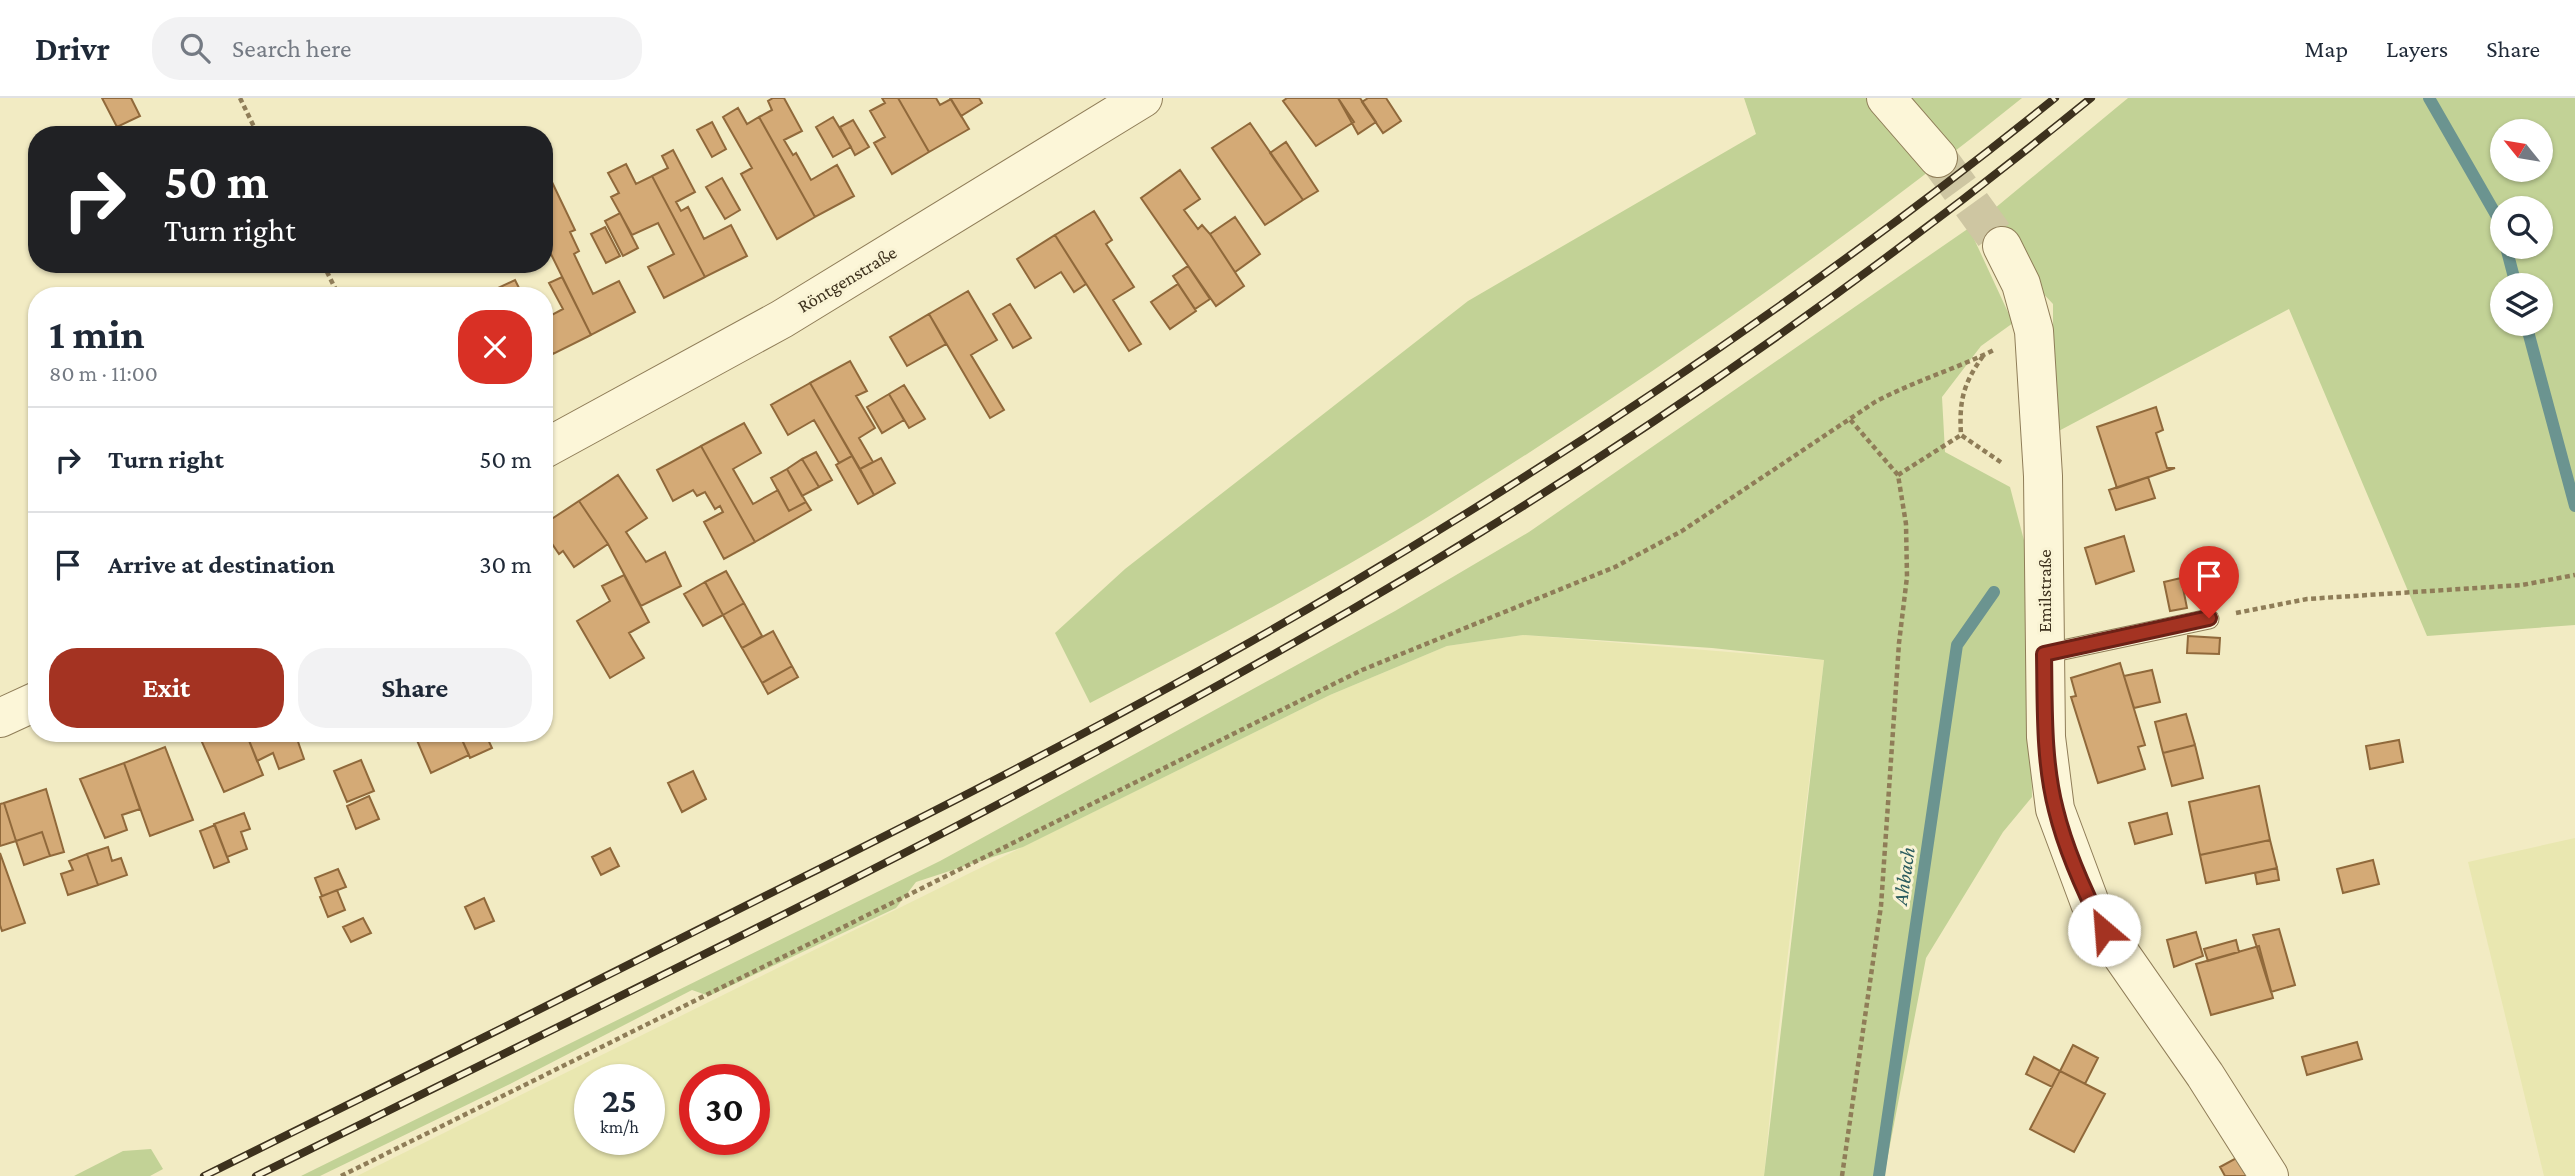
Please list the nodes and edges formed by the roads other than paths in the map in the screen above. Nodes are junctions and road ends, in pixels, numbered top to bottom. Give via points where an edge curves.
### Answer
1 (1143, 98) edge
2 (1886, 98) edge
3 (1938, 158) tunnel mouth
4 (2002, 246) tunnel mouth
5 (553, 444) edge
6 (2209, 618) road end
7 (2044, 654) junction
8 (28, 705) edge
9 (0, 718) edge
10 (2269, 1176) edge

1 - 5 street, Röntgenstraße via 782,319
2 - 3 street
4 - 7 street, Emilstraße via 2021,284 2034,331 2043,476
6 - 7 lane
7 - 10 street, Emilstraße via 2046,737 2055,809 2090,903
8 - 9 street

